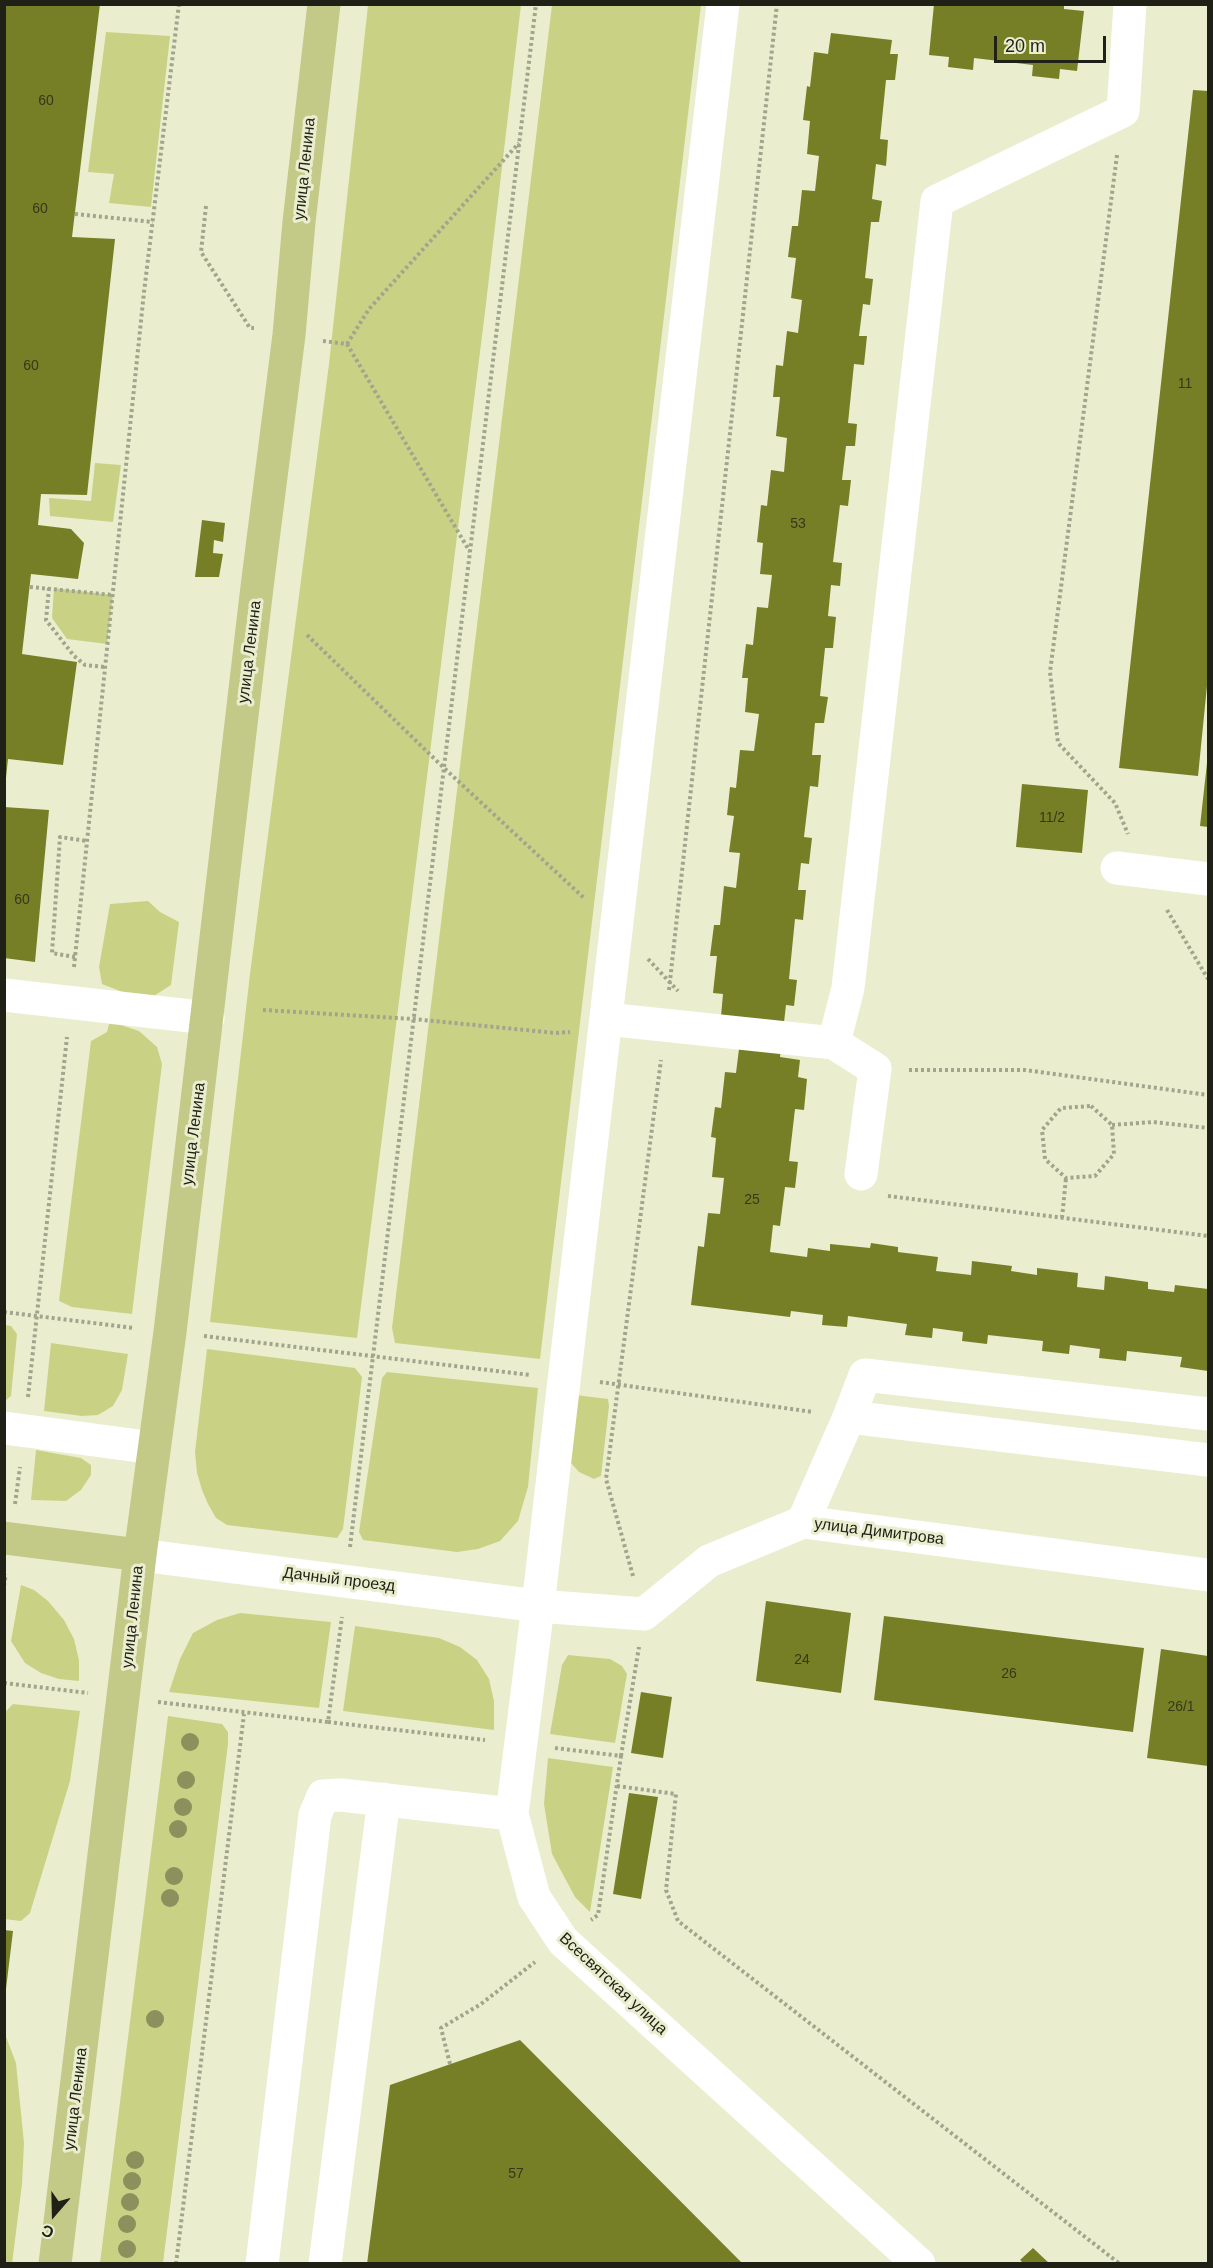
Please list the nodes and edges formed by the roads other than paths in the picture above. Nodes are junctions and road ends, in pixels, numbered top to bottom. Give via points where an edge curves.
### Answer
1 (324, 4) edge
2 (723, 4) edge
3 (1130, 4) edge
4 (1130, 869) road end
5 (1209, 879) edge
6 (4, 995) edge
7 (208, 1018) junction
8 (605, 1027) junction
9 (834, 1043) junction
10 (861, 1174) road end
11 (1209, 1414) edge
12 (849, 1417) junction
13 (15, 1429) edge
14 (154, 1448) junction
15 (1209, 1460) edge
16 (803, 1522) junction
17 (8, 1538) edge
18 (140, 1555) junction
19 (1209, 1575) edge
20 (538, 1606) junction
21 (384, 1799) junction
22 (512, 1814) junction
23 (55, 2264) edge
24 (262, 2264) edge
25 (325, 2264) edge
26 (919, 2264) edge

1 - 7 main road, улица Ленина via 290,335 258,576
2 - 8 street, Всесвятская улица
3 - 9 street via 1123,111 938,201 848,988
4 - 5 street
6 - 7 street
7 - 14 main road, улица Ленина
8 - 9 street via 665,1026
8 - 20 street, Всесвятская улица
9 - 10 street via 875,1070
11 - 12 street via 865,1375
12 - 15 street
12 - 16 street
13 - 14 street
14 - 18 main road, улица Ленина
16 - 19 street, улица Димитрова
16 - 20 street, улица Димитрова via 710,1561 644,1614
17 - 18 main road
18 - 20 street, Дачный проезд
18 - 23 main road, улица Ленина
20 - 22 street, Всесвятская улица
21 - 22 street
21 - 24 street via 323,1796 315,1815
21 - 25 street
22 - 26 street, Всесвятская улица via 534,1897 562,1941

